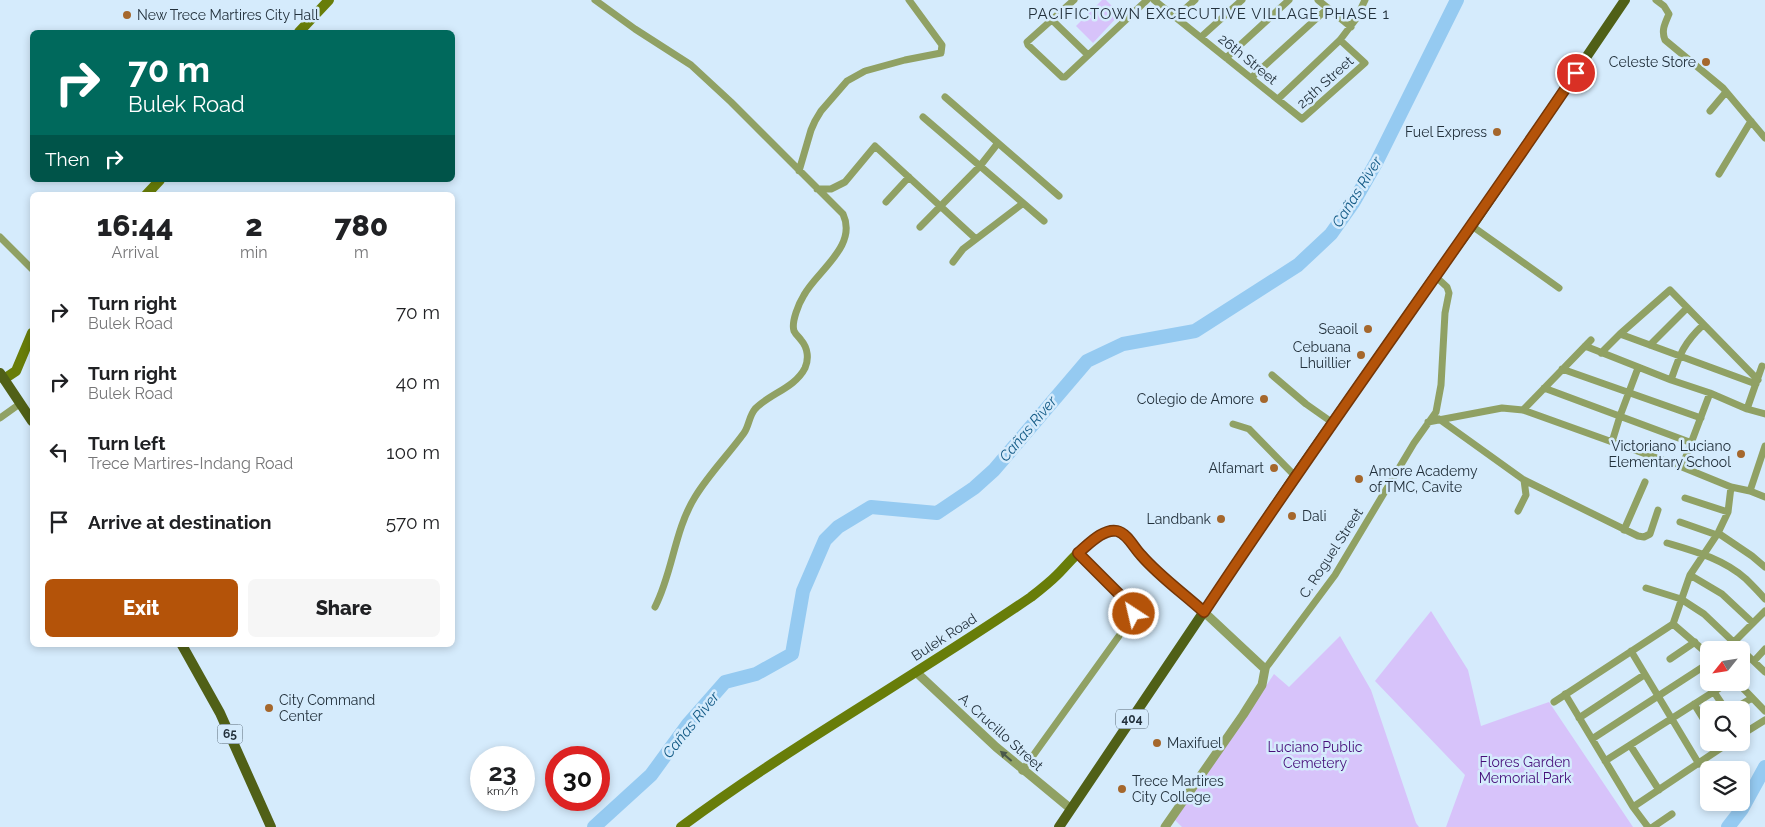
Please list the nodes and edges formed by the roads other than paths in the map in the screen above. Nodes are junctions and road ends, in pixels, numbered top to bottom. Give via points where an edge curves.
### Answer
1 (329, 0) edge
2 (595, 0) edge
3 (909, 0) edge
4 (1074, 0) edge
5 (1147, 0) edge
6 (1154, 0) edge
7 (1194, 0) edge
8 (1242, 0) edge
9 (1289, 0) edge
10 (1318, 0) edge
11 (1365, 0) edge
12 (1625, 0) edge
13 (1656, 0) edge
14 (1328, 8) junction
15 (1176, 17) junction
16 (1052, 20) junction
17 (1351, 27) junction
18 (301, 30) edge
19 (1201, 37) junction
20 (1340, 40) junction
21 (1088, 55) junction
22 (1226, 58) junction
23 (1251, 78) junction
24 (1726, 92) junction
25 (945, 97) dead end
26 (1278, 100) junction
27 (1710, 111) dead end
28 (923, 117) dead end
29 (1302, 119) joint
30 (1750, 122) junction
31 (1765, 138) edge
32 (998, 143) junction
33 (980, 166) junction
34 (799, 171) junction
35 (1719, 174) dead end
36 (909, 178) junction
37 (158, 182) edge
38 (817, 189) junction
39 (149, 192) edge
40 (1059, 196) dead end
41 (886, 202) dead end
42 (1022, 204) junction
43 (940, 206) junction
44 (1044, 221) dead end
45 (1472, 226) junction
46 (920, 227) dead end
47 (0, 237) edge
48 (976, 239) junction
49 (953, 262) dead end
50 (30, 267) edge
51 (1435, 276) junction
52 (1559, 288) dead end
53 (1687, 308) junction
54 (1704, 325) junction
55 (1620, 334) junction
56 (30, 338) edge
57 (1591, 340) dead end
58 (1650, 345) junction
59 (1585, 346) junction
60 (1601, 353) junction
61 (1679, 355) junction
62 (1762, 366) dead end
63 (1638, 368) junction
64 (1562, 369) junction
65 (1272, 375) dead end
66 (2, 376) edge
67 (1671, 380) junction
68 (1757, 382) junction
69 (1544, 388) junction
70 (1629, 392) junction
71 (1710, 392) junction
72 (20, 403) junction
73 (1747, 409) junction
74 (1523, 410) junction
75 (1765, 414) edge
76 (1620, 416) junction
77 (0, 418) edge
78 (30, 418) edge
79 (1701, 418) junction
80 (1439, 419) junction
81 (1333, 422) junction
82 (1428, 422) junction
83 (1233, 424) dead end
84 (1612, 442) junction
85 (1692, 443) junction
86 (1765, 446) edge
87 (1682, 466) junction
88 (1762, 466) edge
89 (1295, 476) junction
90 (1524, 480) junction
91 (1645, 482) dead end
92 (1731, 487) junction
93 (1750, 491) junction
94 (1765, 497) edge
95 (1685, 498) dead end
96 (1658, 510) dead end
97 (1518, 511) dead end
98 (1728, 512) junction
99 (1680, 522) dead end
100 (1624, 530) junction
101 (1718, 534) junction
102 (1667, 543) dead end
103 (1078, 553) junction
104 (1704, 554) junction
105 (1765, 567) edge
106 (1690, 575) junction
107 (1646, 588) dead end
108 (1681, 599) junction
109 (1765, 599) edge
110 (655, 607) dead end
111 (1765, 610) edge
112 (1204, 612) junction
113 (1753, 622) junction
114 (1673, 624) junction
115 (1733, 641) edge
116 (1735, 641) edge
117 (1695, 642) junction
118 (183, 647) edge
119 (1700, 647) edge
120 (1765, 649) edge
121 (1631, 651) junction
122 (1750, 657) edge
123 (1670, 658) dead end
124 (1754, 661) junction
125 (1265, 669) junction
126 (1700, 669) edge
127 (916, 672) junction
128 (1765, 672) edge
129 (1644, 675) junction
130 (1745, 691) edge
131 (1714, 692) joint
132 (1565, 694) junction
133 (1658, 696) junction
134 (1752, 698) junction
135 (1720, 701) edge
136 (1747, 701) edge
137 (1554, 702) dead end
138 (1694, 704) junction
139 (1765, 712) edge
140 (1700, 714) edge
141 (1579, 718) junction
142 (1671, 718) junction
143 (1765, 720) edge
144 (1750, 729) edge
145 (1592, 739) junction
146 (1630, 745) junction
147 (1714, 751) edge
148 (1605, 761) junction
149 (1699, 764) junction
150 (1022, 770) junction
151 (1659, 790) junction
152 (1633, 807) junction
153 (1071, 809) junction
154 (1672, 814) dead end
155 (271, 827) edge
156 (681, 827) edge
157 (1059, 827) edge
158 (1165, 827) edge
159 (1648, 827) edge
160 (1653, 827) edge

1 - 18 main road
2 - 34 street via 691,65
3 - 34 street via 942,45 942,53 865,71 847,81 815,121
4 - 16 street
5 - 21 street
6 - 15 street, 26th Street
7 - 15 street
8 - 19 street
9 - 22 street
10 - 14 street
11 - 17 street
12 - 45 main road, 404
13 - 24 street via 1669,14 1662,34 1665,40
14 - 17 street
14 - 23 street
15 - 19 street, 26th Street
16 - 21 street
16 - 21 street via 1028,41 1028,45 1061,77
17 - 20 street
19 - 22 street, 26th Street
20 - 26 street
20 - 29 street, 25th Street via 1365,62
22 - 23 street, 26th Street
23 - 26 street, 26th Street
24 - 27 street
24 - 30 street
25 - 32 street
26 - 29 street, 26th Street
28 - 33 street
30 - 31 street
30 - 35 street
32 - 33 street
32 - 40 street
33 - 42 street
33 - 43 street
34 - 38 street
36 - 38 street via 875,146 845,182 831,189
36 - 41 street
36 - 43 street
37 - 39 main road
38 - 110 street via 846,219 842,246 804,294 793,323 806,348 807,363 795,380 754,410 746,431 696,496 678,534 665,584
42 - 44 street
42 - 48 street
43 - 46 street
43 - 48 street
45 - 51 main road, 404
45 - 52 street
47 - 50 street
48 - 49 street
51 - 81 main road, 404
51 - 82 street, C. Roguel Street via 1449,293 1444,317 1439,397 1436,412
53 - 54 street
53 - 55 street via 1670,290
53 - 58 street
54 - 61 street
54 - 68 street
55 - 58 street
55 - 60 street
56 - 66 main road via 16,370
57 - 59 street
58 - 61 street
59 - 60 street
59 - 64 street
60 - 63 street
61 - 67 street
61 - 68 street
62 - 68 street
63 - 67 street
63 - 70 street
64 - 69 street
64 - 70 street
65 - 81 street
66 - 72 main road
67 - 71 street
68 - 73 street
69 - 74 street
69 - 76 street
70 - 76 street
70 - 79 street
71 - 73 street
71 - 79 street
72 - 77 street
72 - 78 main road
73 - 75 street
74 - 80 street via 1502,408
74 - 84 street
76 - 84 street
76 - 85 street
79 - 85 street
80 - 82 street
80 - 90 street
81 - 89 main road, 404
82 - 125 street, C. Roguel Street via 1335,575
83 - 89 street via 1249,429
84 - 87 street
85 - 87 street
86 - 88 street
87 - 92 street
88 - 93 street
89 - 112 main road, 404
90 - 97 street via 1526,494
90 - 100 street
91 - 100 street
92 - 93 street
92 - 98 street
93 - 94 street
95 - 98 street
96 - 100 street via 1650,534 1638,536
98 - 101 street
99 - 101 street
101 - 104 street
101 - 105 street
102 - 104 street
103 - 112 main road, Bulek Road via 1116,530
103 - 127 main road, Bulek Road via 1040,590
103 - 150 street via 1129,604 1134,614
104 - 106 street
104 - 109 street via 1744,578
106 - 108 street
106 - 113 street via 1722,594
107 - 108 street
108 - 114 street
108 - 115 street via 1704,614
111 - 113 street
112 - 125 street
112 - 153 main road, 404
113 - 116 street
114 - 117 street
114 - 121 street
117 - 119 street
117 - 123 street
118 - 155 main road, 65 via 220,713
120 - 124 street
121 - 129 street
121 - 132 street
122 - 124 street
124 - 128 street
125 - 158 street via 1262,685
126 - 133 street
150 -> 127 street, A. Crucillo Street
127 - 156 main road, Bulek Road via 747,779
129 - 133 street
129 - 141 street
130 - 134 street
131 - 135 street
131 - 138 street
132 - 137 street
132 - 141 street
133 - 142 street
133 - 145 street
134 - 136 street
134 - 139 street
138 - 140 street
138 - 142 street
141 - 145 street
142 - 146 street
142 - 149 street
143 - 144 street
145 - 148 street
146 - 148 street
146 - 151 street
147 - 149 street
148 - 152 street
149 - 151 street
150 - 153 street, A. Crucillo Street
151 - 152 street
152 - 159 street
153 - 157 main road, 404
154 - 160 street

